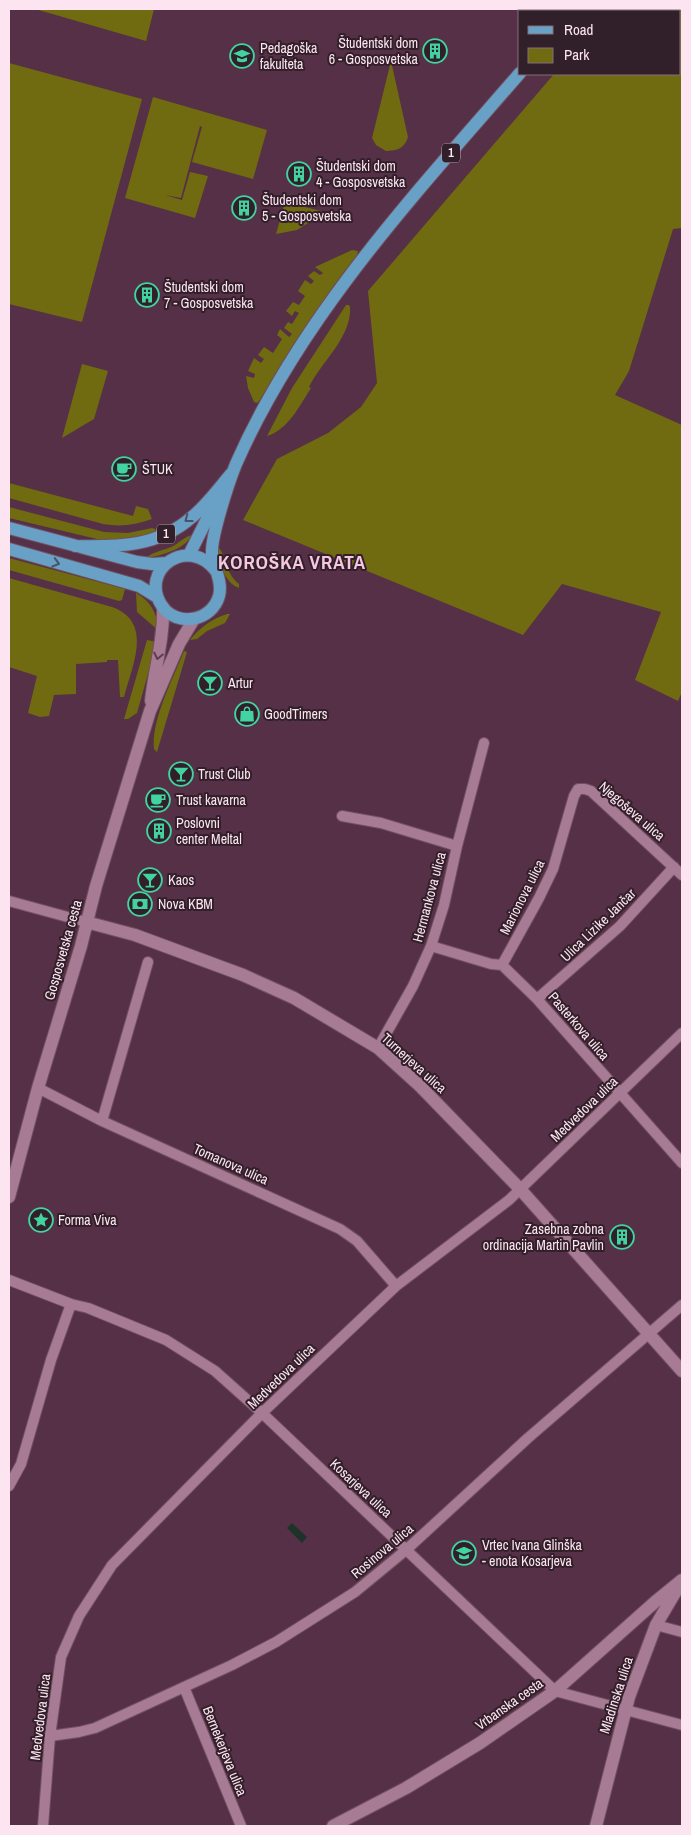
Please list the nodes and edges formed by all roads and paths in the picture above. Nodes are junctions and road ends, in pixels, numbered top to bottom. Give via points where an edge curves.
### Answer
1 (518, 75) edge
2 (234, 471) junction
3 (9, 528) edge
4 (75, 546) junction
5 (9, 549) edge
6 (189, 555) junction
7 (167, 563) junction
8 (216, 571) junction
9 (160, 602) junction
10 (194, 619) junction
11 (150, 712) junction
12 (484, 743) dead end
13 (570, 811) joint
14 (342, 816) dead end
15 (457, 846) junction
16 (674, 867) junction
17 (682, 874) edge
18 (9, 901) edge
19 (86, 922) junction
20 (431, 946) junction
21 (148, 962) dead end
22 (502, 964) junction
23 (537, 999) junction
24 (682, 1033) edge
25 (378, 1048) junction
26 (38, 1088) junction
27 (620, 1094) junction
28 (102, 1121) junction
29 (682, 1163) edge
30 (520, 1190) junction
31 (9, 1197) edge
32 (9, 1280) edge
33 (396, 1286) junction
34 (71, 1304) junction
35 (682, 1305) edge
36 (649, 1334) junction
37 (682, 1371) edge
38 (262, 1413) junction
39 (9, 1486) edge
40 (406, 1550) junction
41 (682, 1580) edge
42 (656, 1625) junction
43 (682, 1632) edge
44 (184, 1687) junction
45 (555, 1691) junction
46 (626, 1709) junction
47 (682, 1725) edge
48 (50, 1736) junction
49 (43, 1826) edge
50 (241, 1826) edge
51 (333, 1826) edge
52 (596, 1826) edge

1 - 2 main road, 1 via 383,233 320,318 288,367
2 -> 4 main road, 1 via 192,518 164,536 136,545
2 - 6 main road, 1 via 215,501
2 - 8 main road, 1 via 213,538
3 - 4 main road, 1
4 - 7 main road, 1 via 137,562
5 -> 9 main road via 139,586
6 - 7 main road, 1
6 - 8 main road via 204,560
7 - 9 main road via 159,573 156,585
8 - 10 main road, 1 via 220,588 216,603 203,616
9 - 10 main road via 171,615
9 -> 11 street via 164,625
10 - 11 street via 179,644
11 - 19 street, Gosposvetska cesta
12 - 15 street, Hermankova ulica
13 - 16 street, Njegoševa ulica via 578,789 591,791
13 - 22 street, Marionova ulica via 553,869
14 - 15 street via 380,823
15 - 20 street, Hermankova ulica
16 - 17 street, Njegoševa ulica
16 - 23 street, Ulica Lizike Jančar via 620,926
18 - 19 street, Turnerjeva ulica
19 - 25 street, Turnerjeva ulica via 135,935 243,975 294,998
19 - 26 street, Gosposvetska cesta
20 - 22 street via 490,964
20 - 25 street, Hermankova ulica
21 - 28 street
22 - 23 street, Pasterkova ulica
23 - 27 street, Pasterkova ulica
24 - 27 street, Medvedova ulica
25 - 30 street, Turnerjeva ulica via 420,1086
26 - 28 street, Tomanova ulica
26 - 31 street, Gosposvetska cesta
27 - 29 street, Pasterkova ulica
27 - 30 street, Medvedova ulica
28 - 33 street, Tomanova ulica via 340,1229 357,1241
30 - 33 street, Medvedova ulica
30 - 36 street, Turnerjeva ulica
32 - 34 street, Kosarjeva ulica
33 - 38 street, Medvedova ulica
34 - 38 street, Kosarjeva ulica via 166,1340 215,1371
34 - 39 street via 21,1464
35 - 36 street, Rosinova ulica
36 - 37 street, Turnerjeva ulica
36 - 40 street, Rosinova ulica via 528,1438
38 - 40 street, Kosarjeva ulica
38 - 48 street, Medvedova ulica via 112,1565 78,1616 61,1657
40 - 44 street, Rosinova ulica via 324,1613 276,1642
40 - 45 street, Kosarjeva ulica
41 - 42 street, Mladinska ulica
41 - 45 street, Vrbanska cesta
42 - 43 street
42 - 46 street, Mladinska ulica
44 - 48 street, Rosinova ulica via 95,1728
44 - 50 street, Bernekerjeva ulica
45 - 46 street, Kosarjeva ulica
45 - 51 street, Vrbanska cesta via 480,1743
46 - 47 street, Kosarjeva ulica
46 - 52 street, Mladinska ulica
48 - 49 street, Medvedova ulica

